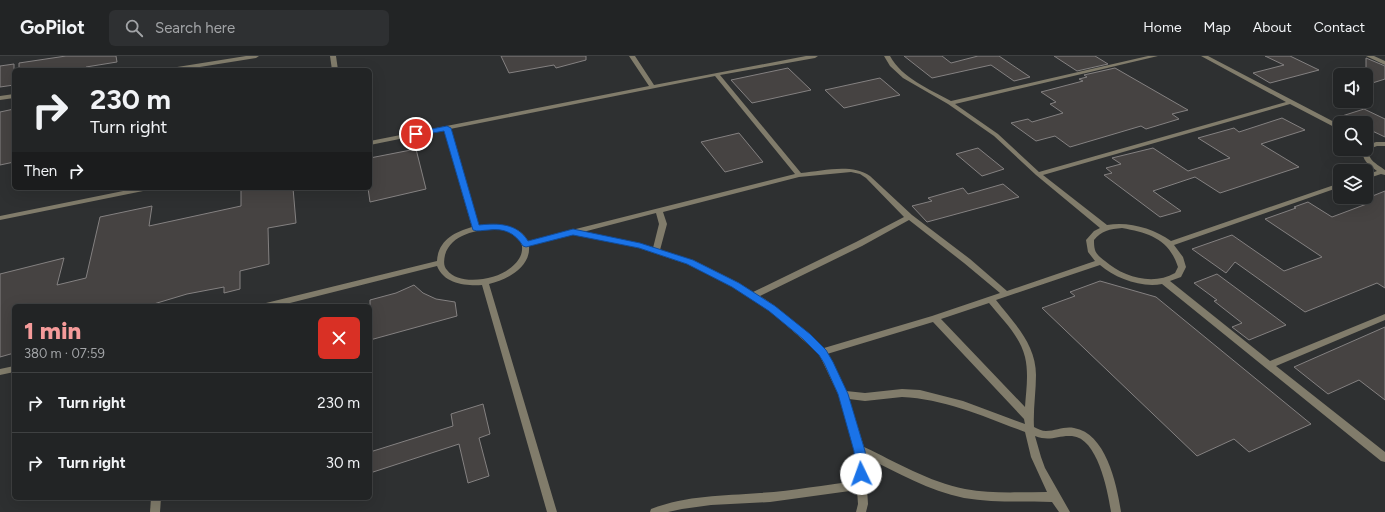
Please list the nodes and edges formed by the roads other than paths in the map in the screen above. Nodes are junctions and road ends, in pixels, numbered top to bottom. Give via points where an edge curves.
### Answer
1 (256, 56) edge
2 (333, 56) edge
3 (632, 56) edge
4 (815, 56) edge
5 (887, 56) edge
6 (1155, 56) edge
7 (1204, 56) edge
8 (1369, 56) edge
9 (1385, 63) edge
10 (183, 68) edge
11 (335, 68) edge
12 (716, 74) junction
13 (652, 86) junction
14 (12, 96) edge
15 (0, 98) edge
16 (1291, 102) junction
17 (950, 104) junction
18 (1333, 124) edge
19 (447, 128) junction
20 (372, 144) edge
21 (1385, 144) edge
22 (1373, 145) edge
23 (1366, 156) edge
24 (1383, 172) edge
25 (1038, 174) junction
26 (1373, 174) edge
27 (799, 175) junction
28 (1333, 187) edge
29 (138, 190) edge
30 (659, 210) junction
31 (909, 217) junction
32 (0, 218) edge
33 (476, 228) junction
34 (1105, 228) junction
35 (573, 232) junction
36 (526, 244) junction
37 (1169, 244) junction
38 (656, 251) junction
39 (1101, 262) junction
40 (440, 263) junction
41 (1164, 281) junction
42 (485, 282) junction
43 (1006, 294) junction
44 (753, 296) junction
45 (991, 299) junction
46 (274, 304) edge
47 (1385, 317) edge
48 (935, 318) junction
49 (822, 352) junction
50 (1268, 365) junction
51 (12, 369) edge
52 (0, 372) edge
53 (843, 394) junction
54 (1029, 418) junction
55 (1030, 430) junction
56 (859, 450) junction
57 (1385, 458) edge
58 (862, 485) junction
59 (1055, 496) junction
60 (156, 500) edge
61 (155, 512) edge
62 (552, 512) edge
63 (655, 512) edge
64 (861, 512) edge
65 (1065, 512) edge
66 (1116, 512) edge

1 - 10 street
2 - 11 street
3 - 13 street
4 - 12 street
5 - 17 street via 892,65 905,77
6 - 17 street
7 - 16 street
8 - 9 street
12 - 13 street
12 - 27 street
13 - 19 street
14 - 15 street
16 - 18 street
16 - 25 street
17 - 25 street via 996,135
19 - 20 street
19 - 33 street
21 - 22 street
23 - 24 street via 1369,162
24 - 26 street
25 - 34 street
27 - 30 street
27 - 31 street via 851,170 862,173
28 - 37 street
29 - 32 street
30 - 35 street
30 - 38 street via 662,224
31 - 43 street
31 - 44 street
33 - 36 street via 496,226 511,230 521,236
33 - 40 street via 451,240 442,251
34 - 37 street via 1122,226 1141,229
34 - 39 street via 1096,232 1090,240 1091,250
35 - 36 street
35 - 38 street
36 - 42 street via 525,256 517,267 505,276
37 - 41 street via 1180,255 1182,267 1177,275
38 - 44 street via 690,262
39 - 41 street via 1113,271 1133,279
39 - 43 street
40 - 42 street via 444,272 456,280
40 - 46 street
41 - 50 street
42 - 62 street
43 - 45 street
44 - 49 street via 772,308
45 - 48 street
45 - 54 street via 1027,349 1031,367
47 - 50 street
48 - 49 street
48 - 54 street
49 - 53 street
50 - 57 street
51 - 52 street
53 - 55 street via 866,397 920,394 963,405
53 - 56 street
54 - 55 street
55 - 59 street via 1039,471
55 - 66 street via 1044,435 1074,432 1093,443 1109,481
56 - 58 street
56 - 59 street via 923,480 962,493 992,496
58 - 63 street via 686,504
58 - 64 street
59 - 65 street
60 - 61 street

